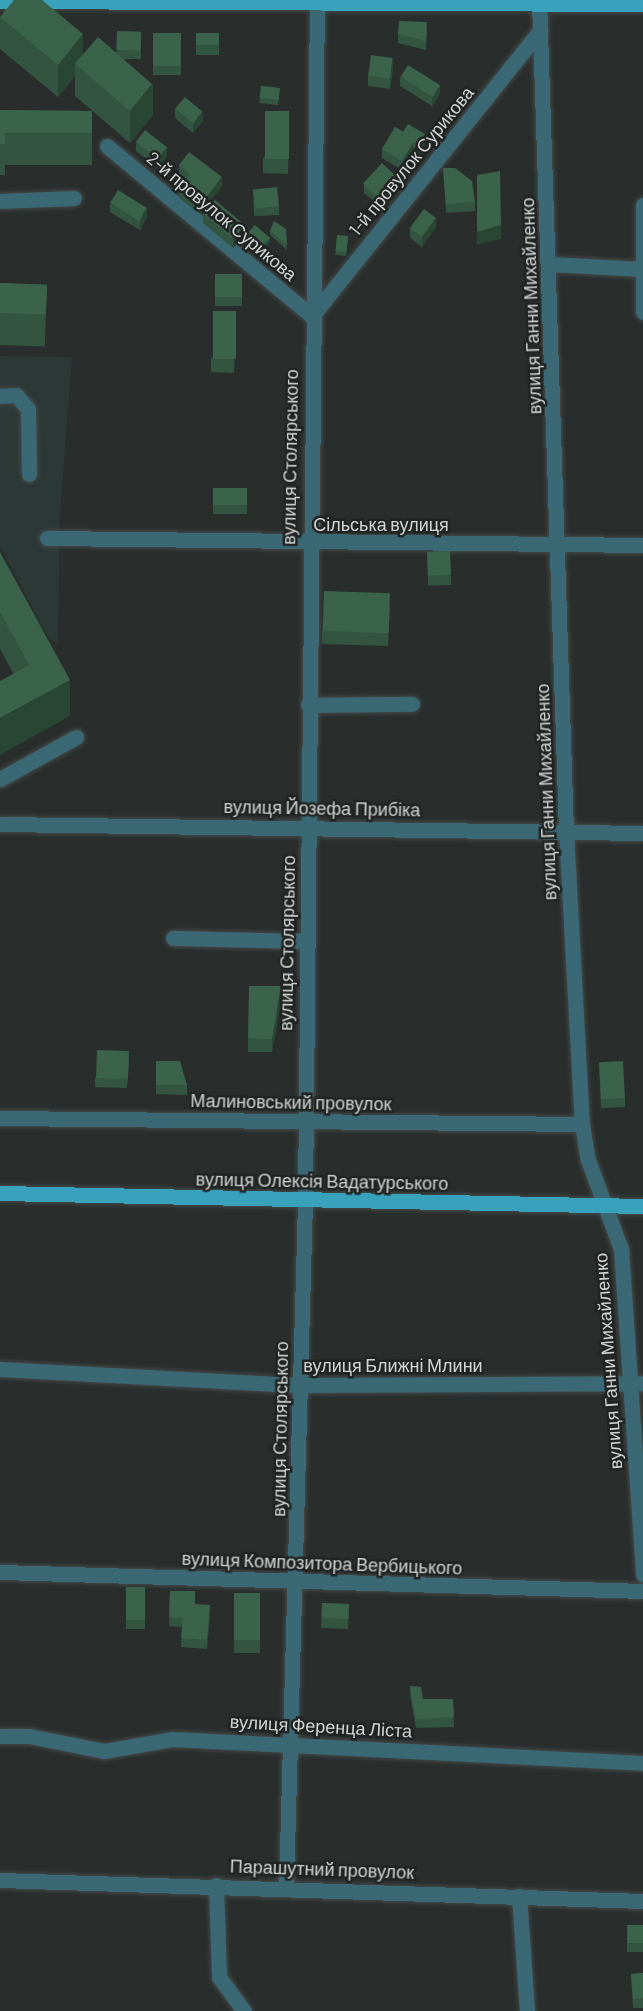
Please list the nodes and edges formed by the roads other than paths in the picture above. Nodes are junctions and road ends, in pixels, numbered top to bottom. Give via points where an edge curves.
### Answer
1 (317, 1) edge
2 (0, 2) edge
3 (539, 2) edge
4 (643, 4) edge
5 (540, 30) junction
6 (107, 146) dead end
7 (74, 198) dead end
8 (0, 201) edge
9 (643, 204) edge
10 (549, 264) junction
11 (643, 269) edge
12 (643, 312) edge
13 (312, 316) junction
14 (0, 396) edge
15 (29, 474) dead end
16 (47, 538) dead end
17 (309, 543) junction
18 (558, 544) junction
19 (643, 546) edge
20 (412, 704) dead end
21 (308, 705) junction
22 (76, 737) dead end
23 (0, 779) edge
24 (0, 824) edge
25 (308, 826) junction
26 (566, 831) junction
27 (643, 833) edge
28 (173, 938) dead end
29 (306, 942) junction
30 (0, 1118) edge
31 (304, 1122) junction
32 (582, 1124) junction
33 (0, 1193) edge
34 (305, 1200) junction
35 (643, 1206) edge
36 (610, 1207) junction
37 (0, 1369) edge
38 (636, 1383) edge
39 (300, 1385) junction
40 (0, 1572) edge
41 (643, 1574) edge
42 (295, 1583) junction
43 (643, 1591) edge
44 (0, 1736) edge
45 (288, 1742) junction
46 (643, 1763) edge
47 (0, 1880) edge
48 (216, 1885) junction
49 (286, 1886) junction
50 (519, 1896) junction
51 (643, 1901) edge
52 (244, 2011) edge
53 (526, 2011) edge

1 - 2 main road
1 - 3 main road
1 - 13 street, вулиця Столярського
3 - 4 main road
3 - 5 street, вулиця Ганни Михайленко
5 - 10 street, вулиця Ганни Михайленко
5 - 13 street, 1-й провулок Сурикова
6 - 13 street, 2-й провулок Сурикова
7 - 8 street
9 - 11 street
10 - 11 street
10 - 18 street, вулиця Ганни Михайленко
11 - 12 street
13 - 17 street, вулиця Столярського
14 - 15 street via 16,395 28,409
16 - 17 street, Сільська вулиця
17 - 18 street, Сільська вулиця
17 - 21 street, вулиця Столярського
18 - 19 street, Сільська вулиця
18 - 26 street, вулиця Ганни Михайленко
20 - 21 street
21 - 25 street, вулиця Столярського
22 - 23 street
24 - 25 street, вулиця Йозефа Прибіка
25 - 26 street, вулиця Йозефа Прибіка
25 - 29 street, вулиця Столярського
26 - 27 street, вулиця Йозефа Прибіка
26 - 32 street, вулиця Ганни Михайленко
28 - 29 street
29 - 31 street, вулиця Столярського
30 - 31 street, Малиновський провулок
31 - 32 street, Малиновський провулок
31 - 34 street, вулиця Столярського
32 - 36 street, вулиця Ганни Михайленко via 588,1160
33 - 34 main road, вулиця Олексія Вадатурського
34 - 36 main road, вулиця Олексія Вадатурського
34 - 39 street, вулиця Столярського
35 - 36 main road, вулиця Олексія Вадатурського
36 - 38 street, вулиця Ганни Михайленко via 621,1249
37 - 39 street, вулиця Ближні Млини
38 - 39 street, вулиця Ближні Млини
38 - 41 street, вулиця Ганни Михайленко
39 - 42 street, вулиця Столярського
40 - 42 street, вулиця Композитора Вербицького
42 - 43 street, вулиця Композитора Вербицького
42 - 45 street, вулиця Столярського
44 - 45 street, вулиця Ференца Ліста via 29,1736 104,1751 172,1739
45 - 46 street, вулиця Ференца Ліста
45 - 49 street, вулиця Столярського
47 - 48 street, Парашутний провулок
48 - 49 street, Парашутний провулок
48 - 52 street via 219,1977
49 - 50 street, Парашутний провулок
50 - 51 street, Парашутний провулок
50 - 53 street

